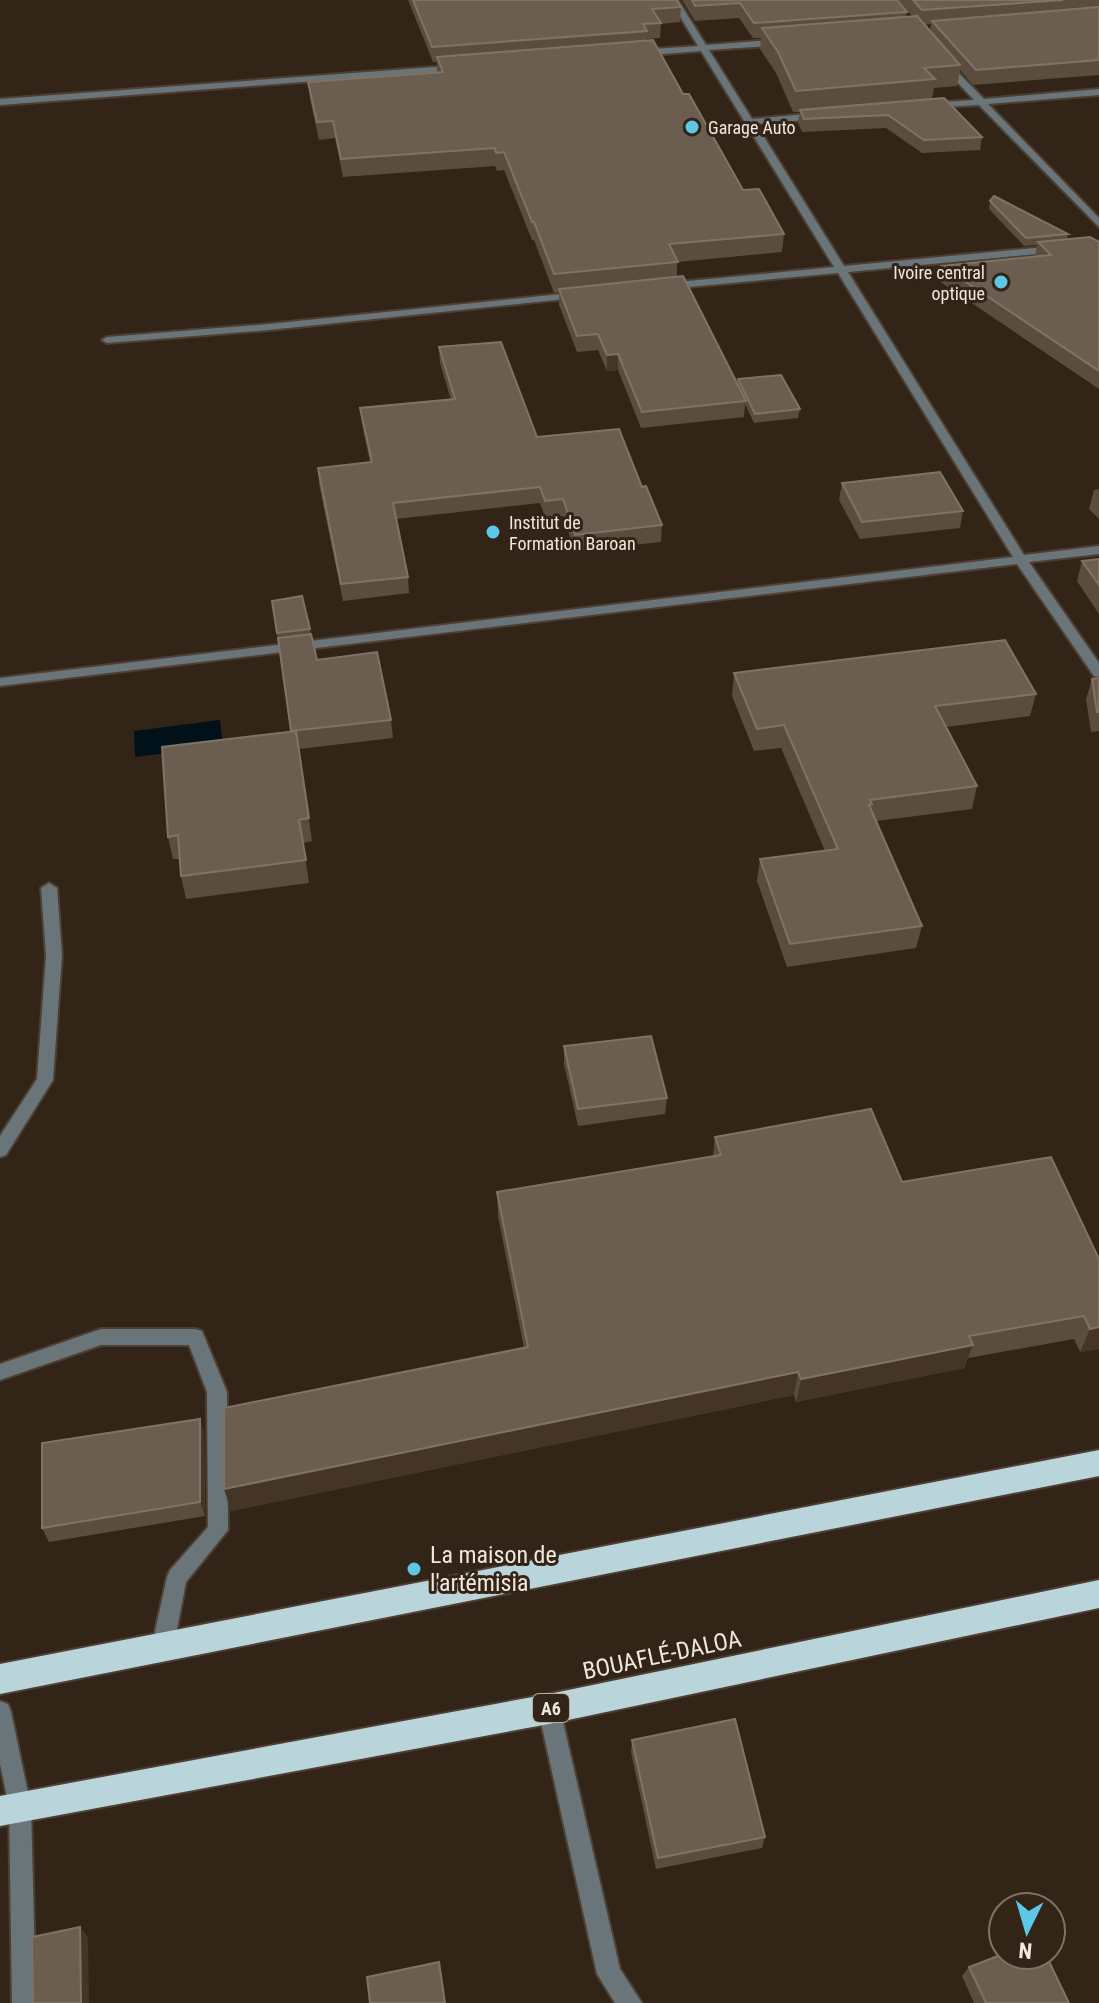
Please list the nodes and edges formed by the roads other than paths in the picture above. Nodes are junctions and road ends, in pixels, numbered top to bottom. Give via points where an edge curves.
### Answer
1 (674, 0) edge
2 (795, 41) edge
3 (705, 48) junction
4 (626, 54) edge
5 (937, 55) edge
6 (469, 66) edge
7 (1099, 92) edge
8 (0, 102) edge
9 (979, 102) junction
10 (918, 107) edge
11 (827, 115) edge
12 (751, 122) junction
13 (1099, 224) edge
14 (1099, 245) edge
15 (843, 268) junction
16 (655, 287) edge
17 (592, 294) edge
18 (107, 340) dead end
19 (1099, 550) edge
20 (1021, 560) junction
21 (1099, 673) edge
22 (0, 682) edge
23 (49, 888) dead end
24 (0, 1150) edge
25 (0, 1372) edge
26 (1099, 1463) edge
27 (1099, 1594) edge
28 (163, 1645) junction
29 (0, 1679) edge
30 (549, 1709) junction
31 (0, 1712) edge
32 (10, 1809) edge
33 (24, 2003) edge
34 (630, 2003) edge

1 - 3 street
2 - 3 street
3 - 4 street
3 - 12 street
5 - 9 street
6 - 8 street
7 - 9 street
9 - 10 street
9 - 13 street
11 - 12 street
12 - 15 street
14 - 15 street
15 - 16 street
15 - 20 street
17 - 18 street
19 - 20 street
20 - 21 street
20 - 22 street
23 - 24 street via 54,955 45,1080
25 - 28 street via 101,1337 195,1337 217,1392 218,1530 177,1577
26 - 28 highway
27 - 30 highway, BOUAFLÉ-DALOA / A6
28 - 29 highway
30 - 32 highway, BOUAFLÉ-DALOA / A6
30 - 34 street via 609,1974
31 - 32 street
32 - 33 street

